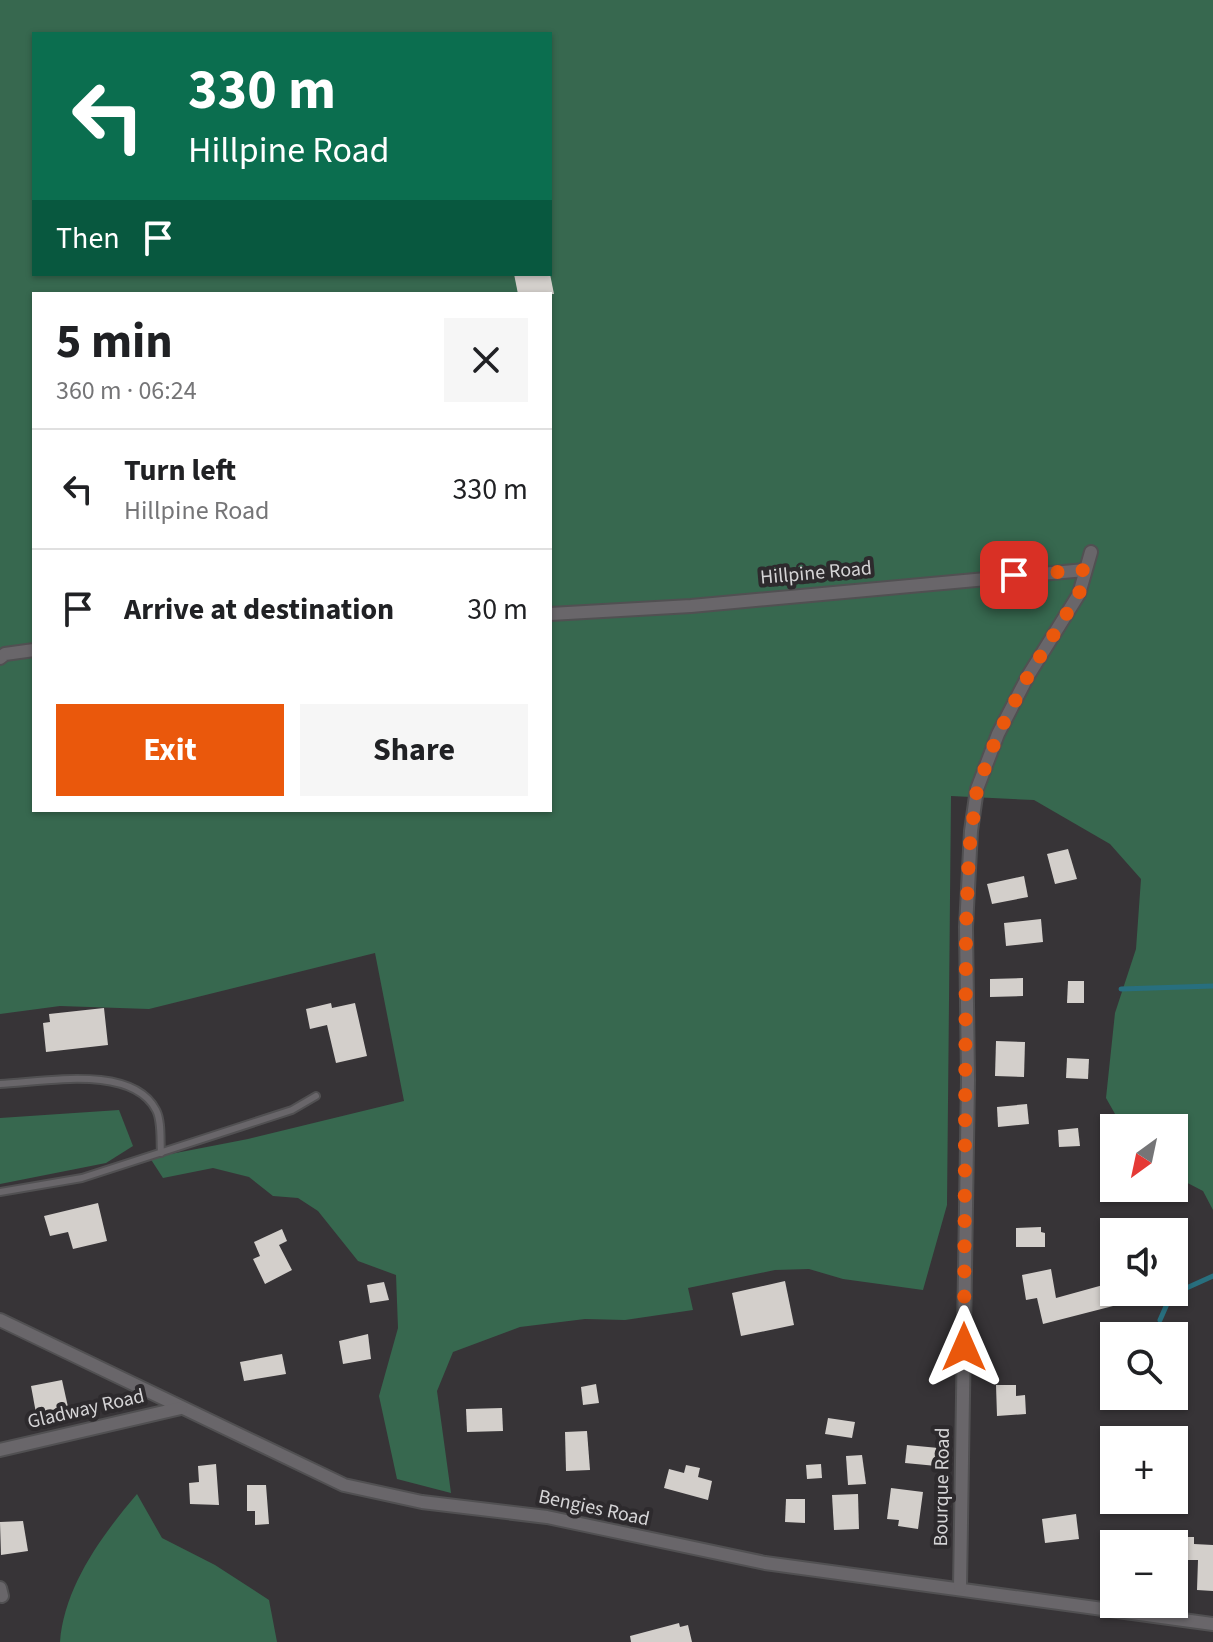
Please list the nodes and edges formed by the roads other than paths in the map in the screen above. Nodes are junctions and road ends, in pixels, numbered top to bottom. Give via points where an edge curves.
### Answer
1 (1091, 552) dead end
2 (1085, 570) junction
3 (552, 614) edge
4 (32, 650) edge
5 (0, 658) edge
6 (0, 1084) edge
7 (316, 1096) dead end
8 (161, 1153) junction
9 (0, 1192) edge
10 (0, 1320) edge
11 (181, 1408) junction
12 (0, 1450) edge
13 (960, 1587) junction
14 (1213, 1624) edge

1 - 2 street, Bourque Road
2 - 3 street, Hillpine Road
2 - 13 street, Bourque Road via 1079,594 998,734 977,789 971,831
4 - 5 street
6 - 8 lane via 101,1079 141,1091 157,1112
7 - 8 lane via 292,1110
8 - 9 lane via 82,1178
10 - 11 street, Bengies Road
11 - 12 street, Gladway Road
11 - 13 street, Bengies Road via 344,1485 372,1493 547,1517 765,1563
13 - 14 street, Bengies Road

